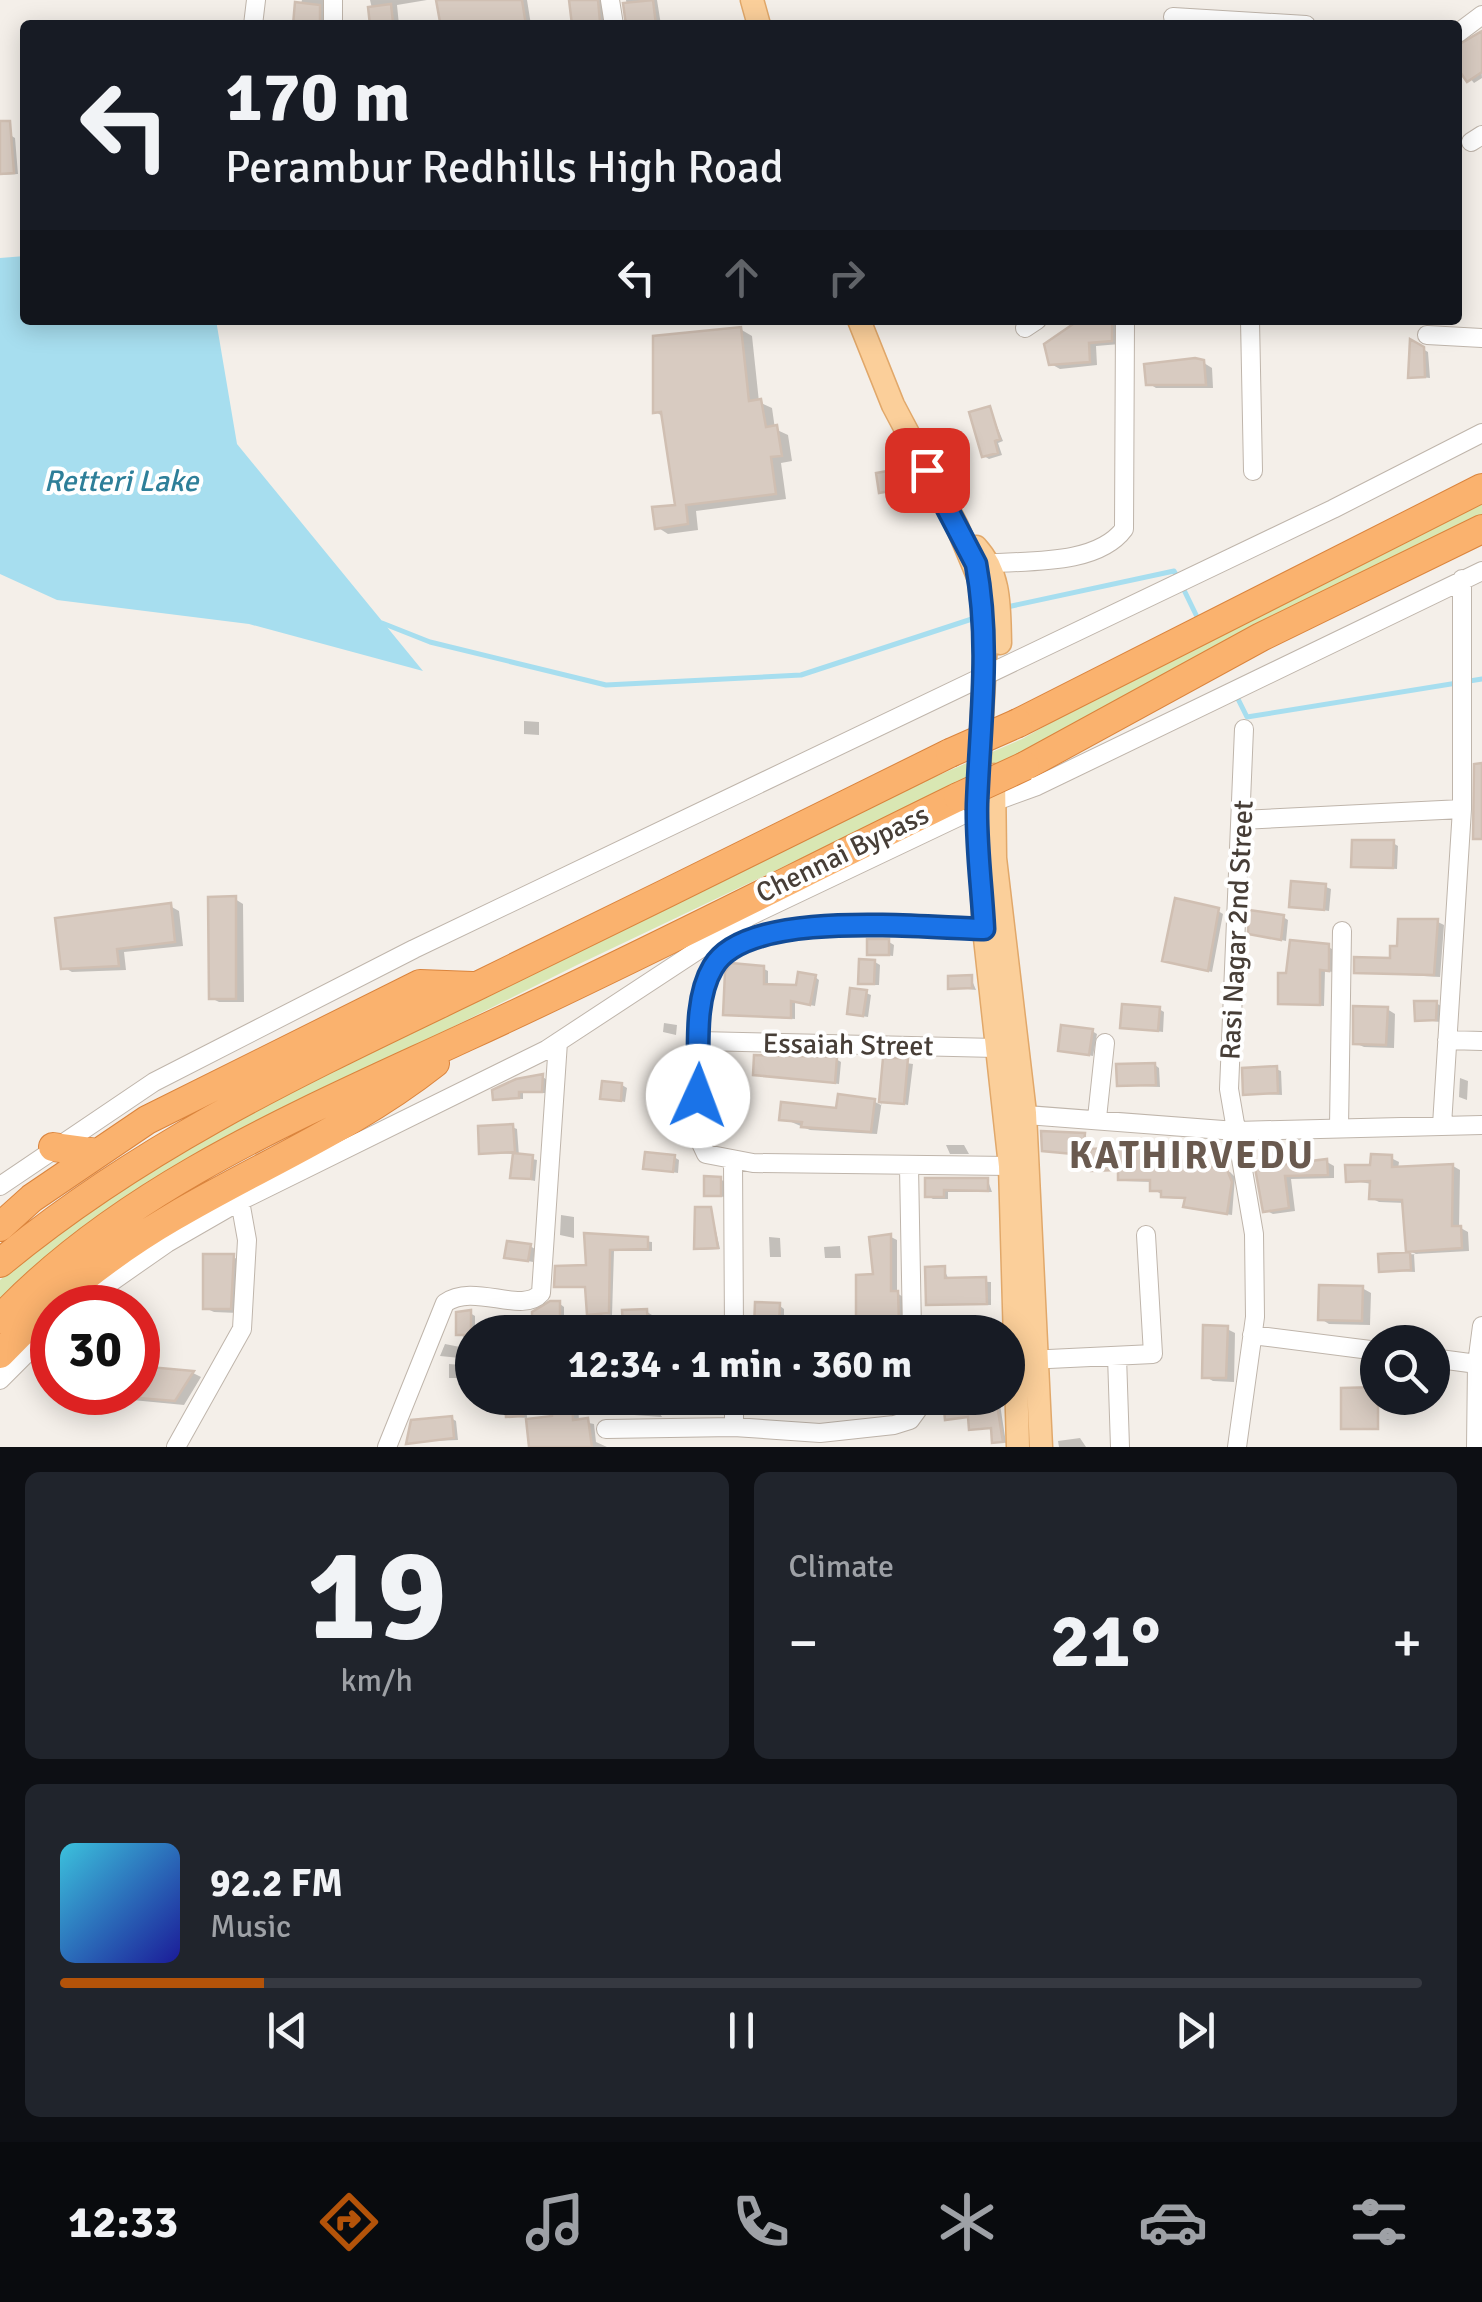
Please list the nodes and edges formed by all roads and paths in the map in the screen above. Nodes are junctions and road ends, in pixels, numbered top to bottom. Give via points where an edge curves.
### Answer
1 (1173, 17) dead end
2 (1223, 20) edge
3 (861, 325) edge
4 (1125, 325) edge
5 (1250, 325) edge
6 (1427, 335) dead end
7 (1482, 338) edge
8 (1482, 433) edge
9 (1253, 470) dead end
10 (1482, 488) edge
11 (1470, 535) edge
12 (1482, 571) edge
13 (986, 572) junction
14 (1462, 579) junction
15 (998, 670) junction
16 (1244, 729) dead end
17 (976, 803) junction
18 (1462, 809) junction
19 (1241, 820) junction
20 (987, 849) junction
21 (984, 929) junction
22 (1342, 931) dead end
23 (475, 986) junction
24 (467, 1037) junction
25 (1447, 1040) junction
26 (699, 1041) junction
27 (1482, 1041) edge
28 (558, 1042) junction
29 (1106, 1043) dead end
30 (996, 1048) junction
31 (1015, 1114) junction
32 (1097, 1118) junction
33 (1482, 1125) edge
34 (1442, 1126) junction
35 (1339, 1127) junction
36 (1236, 1131) junction
37 (53, 1147) junction
38 (98, 1153) junction
39 (733, 1160) junction
40 (910, 1166) junction
41 (1010, 1166) junction
42 (0, 1186) edge
43 (240, 1201) junction
44 (0, 1227) edge
45 (1146, 1234) dead end
46 (0, 1264) edge
47 (106, 1285) edge
48 (734, 1315) edge
49 (912, 1315) edge
50 (1018, 1315) edge
51 (1020, 1315) edge
52 (0, 1318) edge
53 (1482, 1326) edge
54 (1252, 1335) junction
55 (1360, 1349) edge
56 (30, 1350) edge
57 (0, 1354) edge
58 (1117, 1356) junction
59 (1450, 1360) edge
60 (1025, 1361) edge
61 (1477, 1364) junction
62 (1025, 1377) edge
63 (0, 1380) edge
64 (734, 1415) edge
65 (904, 1415) edge
66 (1019, 1415) edge
67 (734, 1426) junction
68 (606, 1430) dead end
69 (390, 1445) edge
70 (176, 1447) edge
71 (1018, 1447) edge
72 (1042, 1447) edge
73 (1120, 1447) edge
74 (1237, 1447) edge
75 (1476, 1447) edge

1 - 2 street
3 - 13 main road via 893,405
4 - 13 street via 1124,528 1086,553
5 - 9 street
6 - 7 street
8 - 15 street
10 - 23 highway, Chennai Bypass, bridge
11 - 17 highway, Chennai Bypass, bridge via 1261,637 1025,766
12 - 14 street
13 - 15 main road
14 - 17 street via 1037,786
14 - 18 street
15 - 17 main road
15 - 37 street via 397,958 154,1082
16 - 19 street, Rasi Nagar 2nd Street
17 - 20 main road
17 - 24 highway, Chennai Bypass
17 - 28 street via 750,916
18 - 19 street
18 - 25 street
19 - 36 street, Rasi Nagar 2nd Street via 1229,1089
20 - 21 main road
20 - 31 main road
21 - 26 street via 816,928 742,940 710,971
21 - 30 main road
22 - 35 street
23 - 38 highway via 420,984 147,1120
23 - 46 highway, Chennai Bypass via 158,1147 64,1210
24 - 52 highway via 355,1086 160,1193
24 - 57 highway via 392,1097 172,1217 102,1265
25 - 27 street
25 - 34 street
26 - 30 street, Essaiah Street
26 - 39 street via 700,1146 706,1154
28 - 43 street
28 - 69 street via 541,1294 528,1301 468,1294 445,1304
29 - 32 street
30 - 31 main road
31 - 32 street
31 - 41 main road
31 - 51 main road
32 - 36 street
33 - 34 street
34 - 35 street
35 - 36 street
36 - 54 street, Rasi Nagar 2nd Street via 1254,1234
37 - 38 highway
37 - 42 street
38 - 44 highway
39 - 40 street
39 - 48 street
40 - 41 street
40 - 49 street
41 - 50 main road
43 - 47 street
43 - 70 street via 247,1240 242,1329
45 - 58 street via 1154,1354
53 - 61 street
54 - 55 street
54 - 74 street, Rasi Nagar 2nd Street
56 - 63 street
58 - 60 street
58 - 73 street
59 - 61 street
61 - 75 street
62 - 72 main road
64 - 67 street
65 - 67 street via 894,1426 820,1433
66 - 71 main road
67 - 68 street

